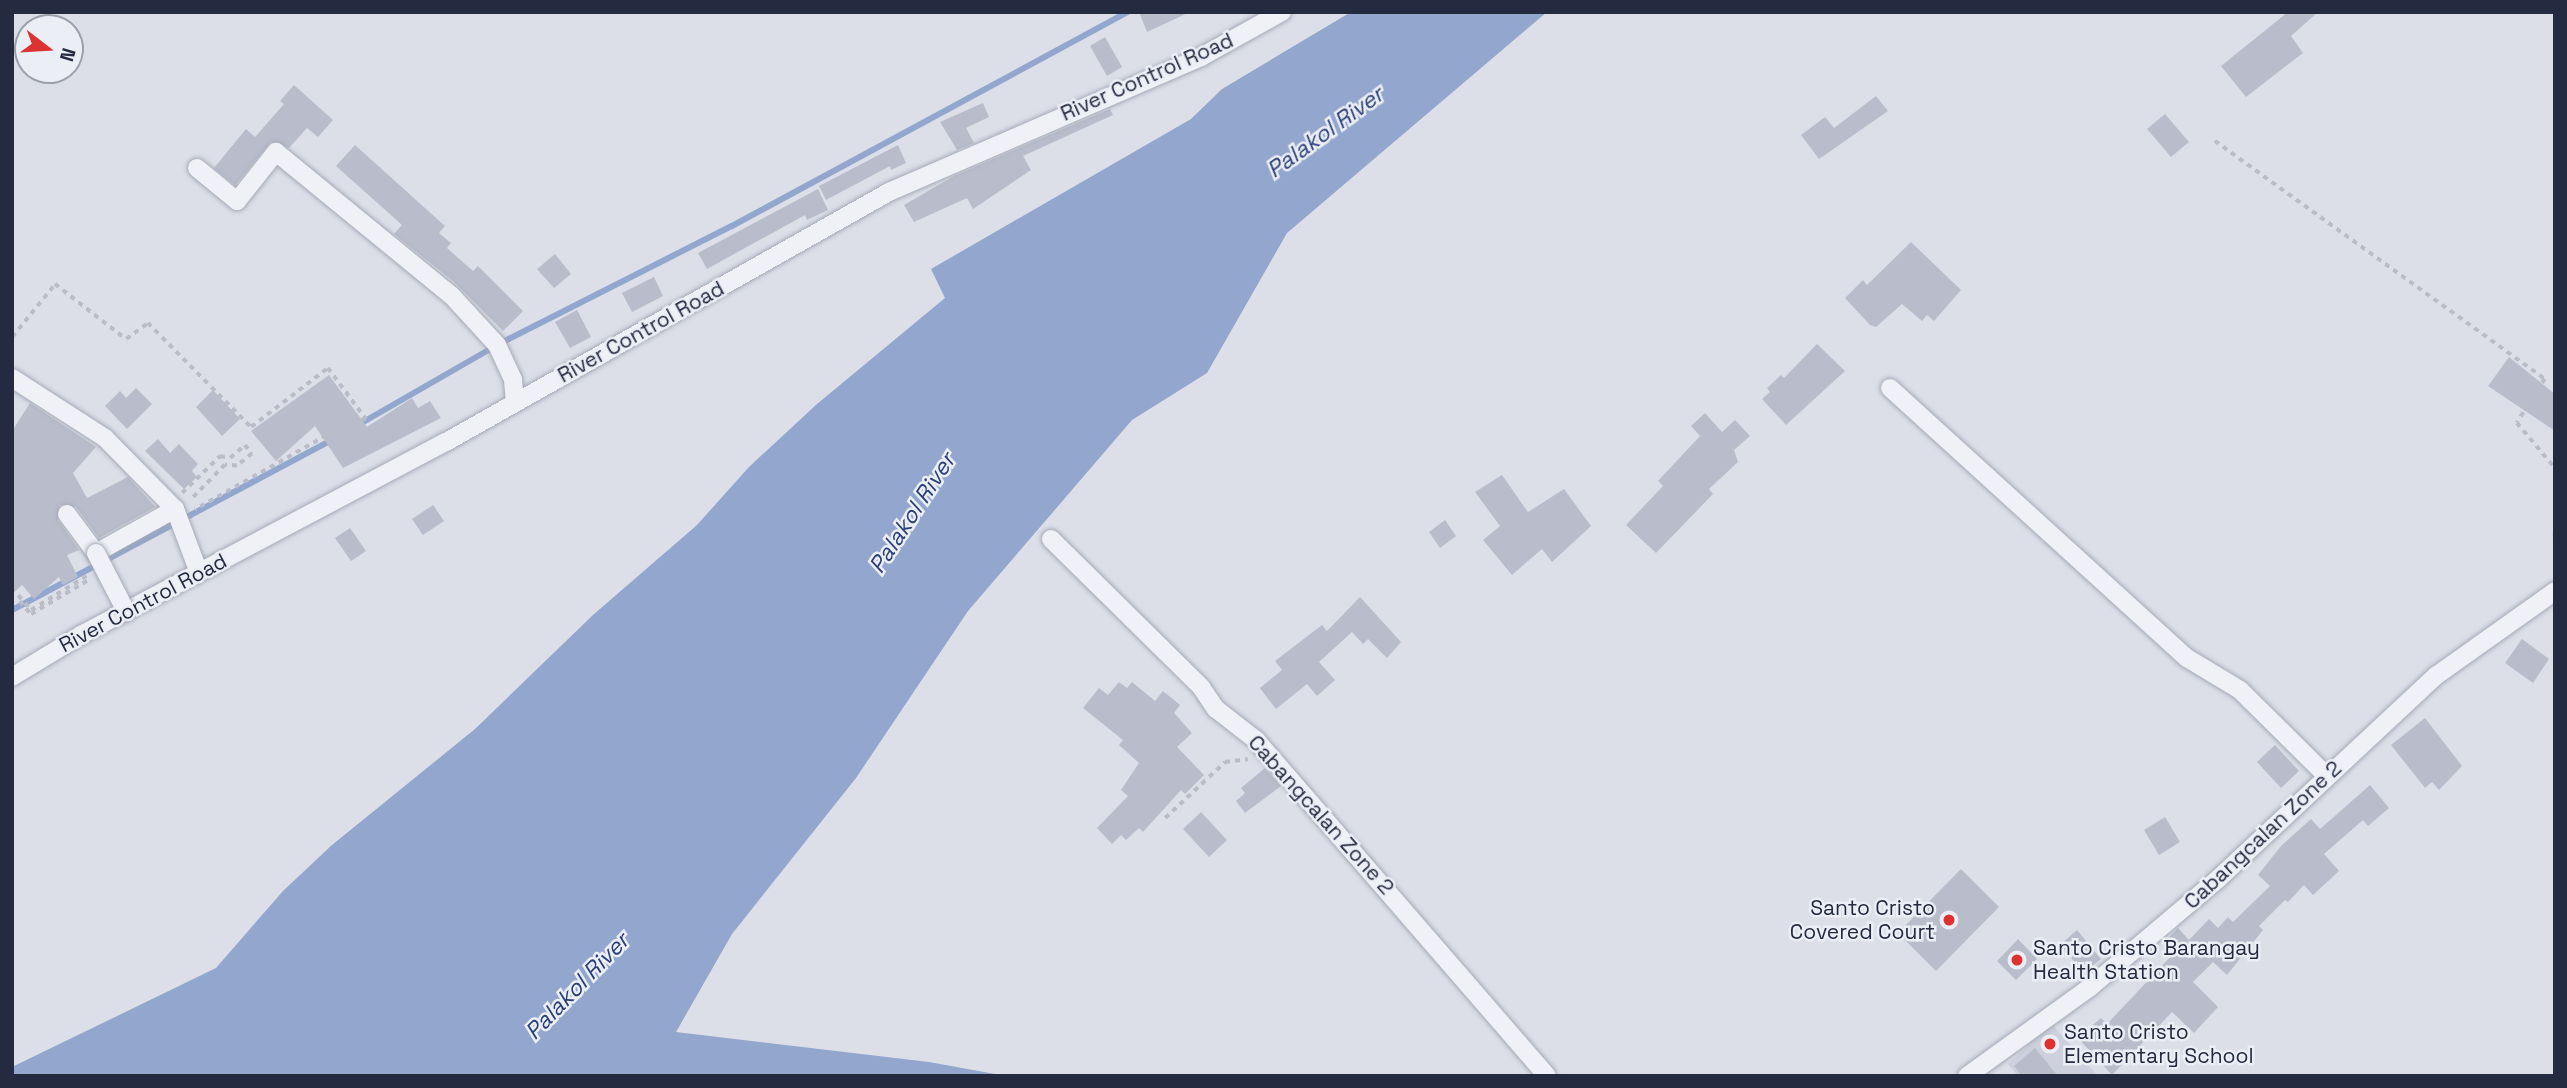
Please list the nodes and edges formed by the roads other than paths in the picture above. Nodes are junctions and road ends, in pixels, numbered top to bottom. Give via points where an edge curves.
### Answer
1 (1282, 12) edge
2 (197, 168) dead end
3 (12, 379) edge
4 (1890, 388) dead end
5 (515, 403) junction
6 (179, 509) junction
7 (67, 514) dead end
8 (1051, 539) dead end
9 (96, 552) junction
10 (199, 573) junction
11 (2555, 591) edge
12 (126, 611) junction
13 (12, 677) edge
14 (2327, 776) junction
15 (1547, 1076) edge
16 (1967, 1076) edge

1 - 5 street, River Control Road via 1202,57 889,192
2 - 5 street via 237,201 276,152 452,296 497,345 513,380
3 - 6 street via 105,438
4 - 14 street via 2187,658 2240,690
5 - 10 street, River Control Road
6 - 9 street
6 - 10 street
7 - 9 street
8 - 15 street, Cabangcalan Zone 2 via 1201,687 1216,709 1271,757
9 - 12 street, bridge
10 - 12 street, River Control Road
11 - 14 street, Cabangcalan Zone 2 via 2437,675
12 - 13 street, River Control Road
14 - 16 street, Cabangcalan Zone 2 via 2218,879 2099,979

